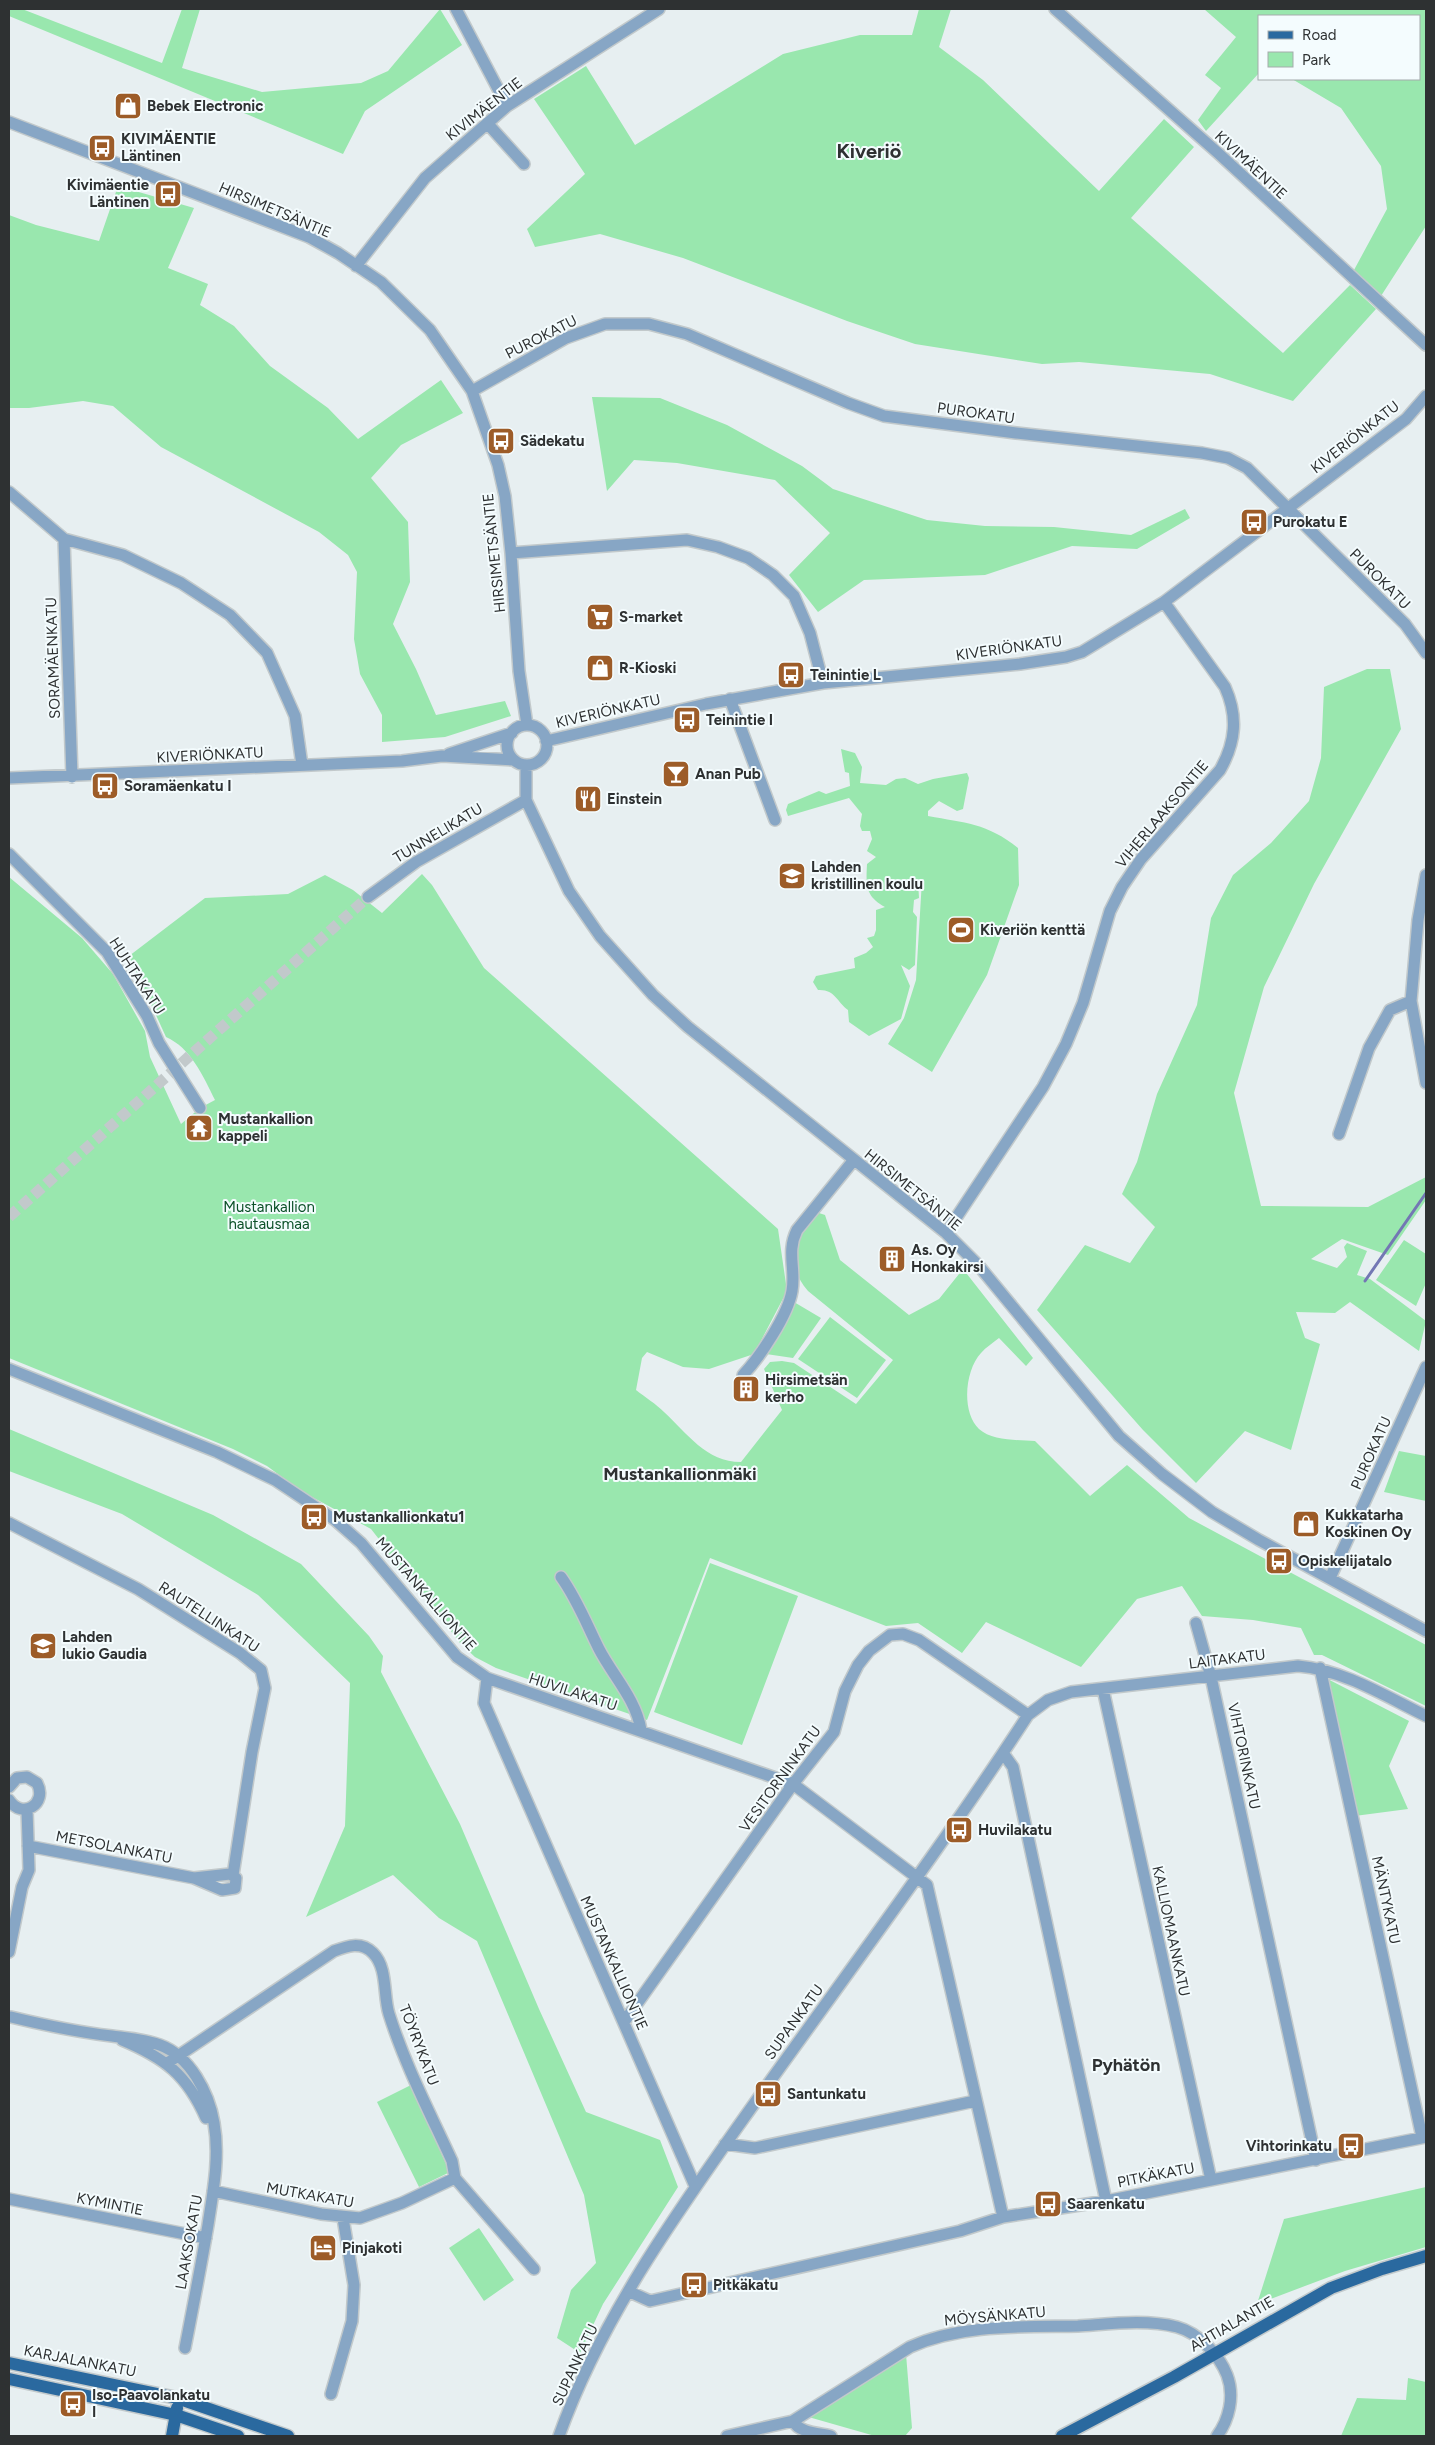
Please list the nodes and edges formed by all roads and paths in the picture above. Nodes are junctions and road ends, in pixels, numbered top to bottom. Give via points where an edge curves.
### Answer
1 (456, 9) edge
2 (659, 9) edge
3 (1054, 9) edge
4 (508, 106) junction
5 (9, 122) edge
6 (487, 123) junction
7 (524, 164) dead end
8 (356, 266) junction
9 (1426, 345) edge
10 (472, 391) junction
11 (1426, 396) edge
12 (9, 492) edge
13 (1288, 508) junction
14 (64, 539) junction
15 (511, 553) junction
16 (1164, 602) junction
17 (1426, 653) edge
18 (823, 683) junction
19 (730, 699) junction
20 (527, 725) junction
21 (512, 733) junction
22 (546, 741) junction
23 (442, 756) junction
24 (514, 760) junction
25 (302, 765) junction
26 (526, 765) junction
27 (72, 777) junction
28 (9, 778) edge
29 (526, 800) junction
30 (775, 820) dead end
31 (9, 854) edge
32 (1426, 875) edge
33 (368, 897) tunnel mouth
34 (1410, 1001) junction
35 (1426, 1083) edge
36 (200, 1108) dead end
37 (1339, 1134) dead end
38 (854, 1160) junction
39 (946, 1233) junction
40 (1426, 1367) edge
41 (9, 1369) edge
42 (743, 1375) dead end
43 (9, 1523) edge
44 (561, 1577) dead end
45 (1330, 1578) junction
46 (1196, 1623) dead end
47 (1426, 1631) edge
48 (1320, 1668) junction
49 (1211, 1677) junction
50 (487, 1678) junction
51 (1103, 1689) junction
52 (1028, 1715) junction
53 (1426, 1716) edge
54 (641, 1730) junction
55 (1003, 1753) junction
56 (794, 1784) junction
57 (9, 1787) edge
58 (9, 1800) edge
59 (27, 1810) junction
60 (28, 1846) junction
61 (233, 1875) joint
62 (917, 1877) junction
63 (9, 1952) edge
64 (10, 2015) edge
65 (624, 2022) junction
66 (111, 2036) junction
67 (178, 2054) junction
68 (166, 2064) junction
69 (975, 2101) junction
70 (1424, 2137) edge
71 (215, 2141) junction
72 (726, 2144) junction
73 (1316, 2160) junction
74 (454, 2178) junction
75 (1211, 2180) junction
76 (695, 2186) junction
77 (213, 2191) junction
78 (9, 2199) edge
79 (1106, 2201) junction
80 (1004, 2217) junction
81 (343, 2218) junction
82 (206, 2238) junction
83 (1426, 2256) edge
84 (534, 2269) dead end
85 (630, 2292) junction
86 (185, 2348) dead end
87 (1215, 2354) junction
88 (9, 2363) edge
89 (9, 2379) edge
90 (331, 2394) dead end
91 (177, 2398) junction
92 (176, 2415) junction
93 (793, 2421) junction
94 (172, 2436) edge
95 (238, 2436) edge
96 (288, 2436) edge
97 (560, 2436) edge
98 (727, 2436) edge
99 (831, 2436) edge
100 (1062, 2436) edge
101 (1217, 2436) edge

1 - 4 street
2 - 4 street, KIVIMÄENTIE
3 - 9 street, KIVIMÄENTIE
4 - 6 street, KIVIMÄENTIE
5 - 8 street, HIRSIMETSÄNTIE via 300,234
6 - 7 street
6 - 8 street, KIVIMÄENTIE via 425,178
8 - 10 street, HIRSIMETSÄNTIE via 381,282 430,330
10 - 13 street, PUROKATU via 566,338 605,324 649,324 687,334 884,416 1228,458 1247,468
10 - 15 street, HIRSIMETSÄNTIE via 498,465
11 - 13 street, KIVERIÖNKATU via 1406,419
12 - 14 street
13 - 16 street, KIVERIÖNKATU
13 - 17 street, PUROKATU via 1405,624
14 - 25 street via 122,555 182,583 230,615 267,653 295,716
14 - 27 street, SORAMÄENKATU
15 - 18 street via 687,540 748,558 794,596 810,633
15 - 20 street, HIRSIMETSÄNTIE via 519,671
16 - 18 street, KIVERIÖNKATU via 1105,639 1066,657
16 - 39 street, VIHERLAAKSONTIE via 1225,687 1231,701 1234,727 1229,754 1220,770 1140,859 1122,887 1110,911 1083,1003 1066,1044 1043,1087
18 - 19 street, KIVERIÖNKATU
19 - 22 street, KIVERIÖNKATU
19 - 30 street
20 - 21 street
20 - 22 street via 539,730
21 - 23 street, KIVERIÖNKATU
21 - 24 street via 507,743
22 - 26 street via 542,758
23 - 24 street, KIVERIÖNKATU
23 - 25 street, KIVERIÖNKATU
24 - 26 street
25 - 27 street, KIVERIÖNKATU
26 - 29 street, HIRSIMETSÄNTIE
27 - 28 street, KIVERIÖNKATU
29 - 33 street, TUNNELIKATU via 416,862
29 - 38 street, HIRSIMETSÄNTIE via 570,891 600,936 653,995 688,1027
31 - 36 street, HUHTAKATU via 107,952
32 - 34 street
34 - 35 street
34 - 37 street via 1390,1010 1369,1048
38 - 39 street, HIRSIMETSÄNTIE
38 - 42 street via 797,1230 791,1242 793,1282 789,1303 760,1357
39 - 45 street, HIRSIMETSÄNTIE via 979,1266 1120,1436 1155,1468 1212,1512
40 - 45 street, PUROKATU
41 - 50 street, MUSTANKALLIONTIE via 218,1452 275,1480 335,1520 361,1543 457,1657
43 - 61 street, RAUTELLINKATU via 138,1589 240,1653 261,1670 265,1688
44 - 54 street via 638,1714
45 - 47 street, HIRSIMETSÄNTIE
46 - 49 street, VIHTORINKATU
48 - 49 street, LAITAKATU via 1298,1666
48 - 53 street, LAITAKATU
48 - 70 street, MÄNTYKATU
49 - 51 street, LAITAKATU
49 - 73 street, VIHTORINKATU
50 - 54 street, HUVILAKATU
50 - 65 street, MUSTANKALLIONTIE via 484,1703
51 - 52 street, LAITAKATU via 1071,1692 1048,1700
51 - 75 street, KALLIOMAANKATU
52 - 55 street, SUPANKATU
52 - 56 street, VESITORNINKATU via 919,1640 903,1634 890,1635 868,1651 858,1665 845,1691 834,1732
54 - 56 street, HUVILAKATU
55 - 62 street, SUPANKATU
55 - 79 street via 1013,1767
56 - 62 street, HUVILAKATU
56 - 65 street, VESITORNINKATU
57 - 59 street via 22,1777 37,1783 41,1794 39,1800
58 - 59 street via 16,1808
59 - 60 street
60 - 61 street, METSOLANKATU via 194,1878 228,1890 237,1884
60 - 63 street via 20,1869 22,1887
62 - 69 street, HUVILAKATU via 927,1884
62 - 72 street, SUPANKATU
64 - 66 street, LAAKSOKATU
65 - 76 street, MUSTANKALLIONTIE
66 - 67 street, LAAKSOKATU via 137,2038
66 - 68 street, LAAKSOKATU via 148,2052
67 - 68 street, TÖYRYKATU
67 - 71 street, LAAKSOKATU via 191,2068 206,2098 214,2122
67 - 74 street, TÖYRYKATU via 334,1951 350,1945 361,1946 373,1952 382,1968 388,2011 396,2037 452,2161
68 - 71 street, LAAKSOKATU via 180,2074 198,2101
69 - 72 street via 755,2148
69 - 80 street, HUVILAKATU
70 - 73 street, PITKÄKATU
71 - 77 street, LAAKSOKATU
72 - 76 street, SUPANKATU
73 - 75 street, PITKÄKATU
74 - 81 street, MUTKAKATU via 375,2214
74 - 84 street, TÖYRYKATU
75 - 79 street, PITKÄKATU
76 - 85 street, SUPANKATU
77 - 81 street, MUTKAKATU
77 - 82 street, LAAKSOKATU
78 - 82 street, KYMINTIE
79 - 80 street, PITKÄKATU
80 - 85 street, PITKÄKATU via 960,2230 650,2300
81 - 90 street via 354,2285 352,2322
82 - 86 street, LAAKSOKATU
83 - 87 main road, AHTIALANTIE via 1331,2288
85 - 97 street, SUPANKATU via 605,2334
87 - 93 street, MÖYSÄNKATU via 1197,2338 1177,2327 1133,2323 953,2333 910,2347
87 - 100 main road, AHTIALANTIE
87 - 101 street via 1229,2380 1230,2402 1227,2421
88 - 91 main road, KARJALANKATU
89 - 92 main road
91 - 92 main road
91 - 96 main road, KARJALANKATU
92 - 94 main road
92 - 95 main road
93 - 98 street, MÖYSÄNKATU
93 - 99 street via 802,2429

